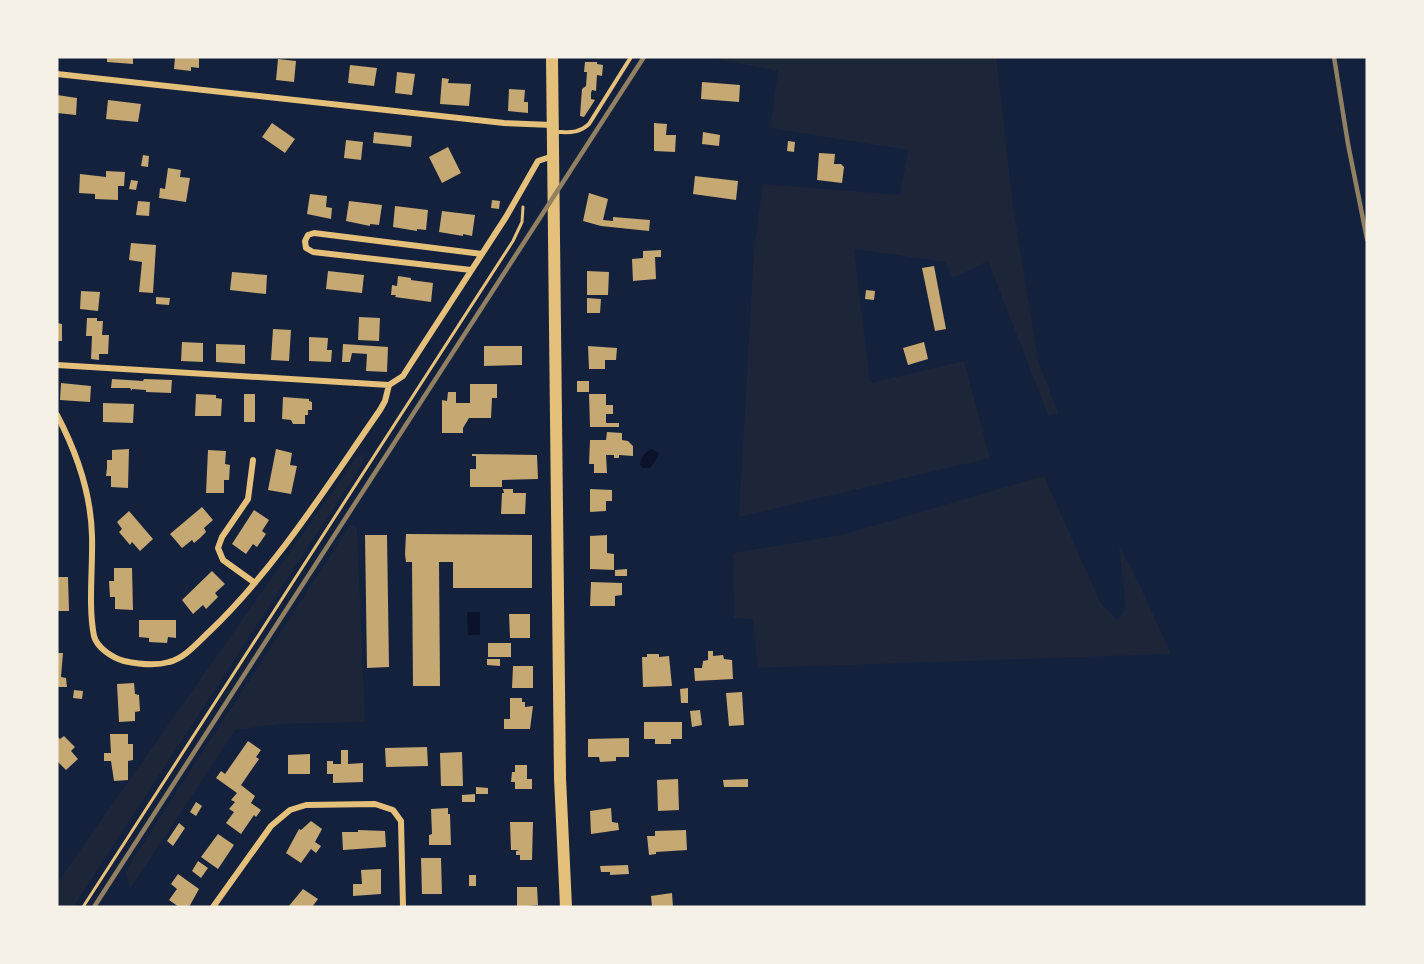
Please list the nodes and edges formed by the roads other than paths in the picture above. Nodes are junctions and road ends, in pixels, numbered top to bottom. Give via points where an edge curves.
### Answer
1 (552, 57) edge
2 (631, 57) edge
3 (57, 74) edge
4 (552, 128) junction
5 (553, 156) junction
6 (482, 254) junction
7 (471, 270) junction
8 (57, 364) edge
9 (389, 385) junction
10 (57, 415) edge
11 (253, 460) dead end
12 (255, 583) junction
13 (213, 907) edge
14 (403, 907) edge
15 (566, 907) edge

1 - 4 main road
2 - 4 lane via 589,124 576,132
3 - 4 street
4 - 5 main road
5 - 6 street via 538,161
5 - 15 main road via 560,778
6 - 7 street
6 - 7 street via 314,233 304,241 313,252
7 - 9 street via 403,376
8 - 9 street
9 - 12 street via 380,410
10 - 12 street via 86,488 92,534 94,638 106,652 135,663 170,662 192,648
11 - 12 street via 248,500 218,548 223,560
13 - 14 street via 271,826 290,810 306,805 375,804 393,810 401,821

